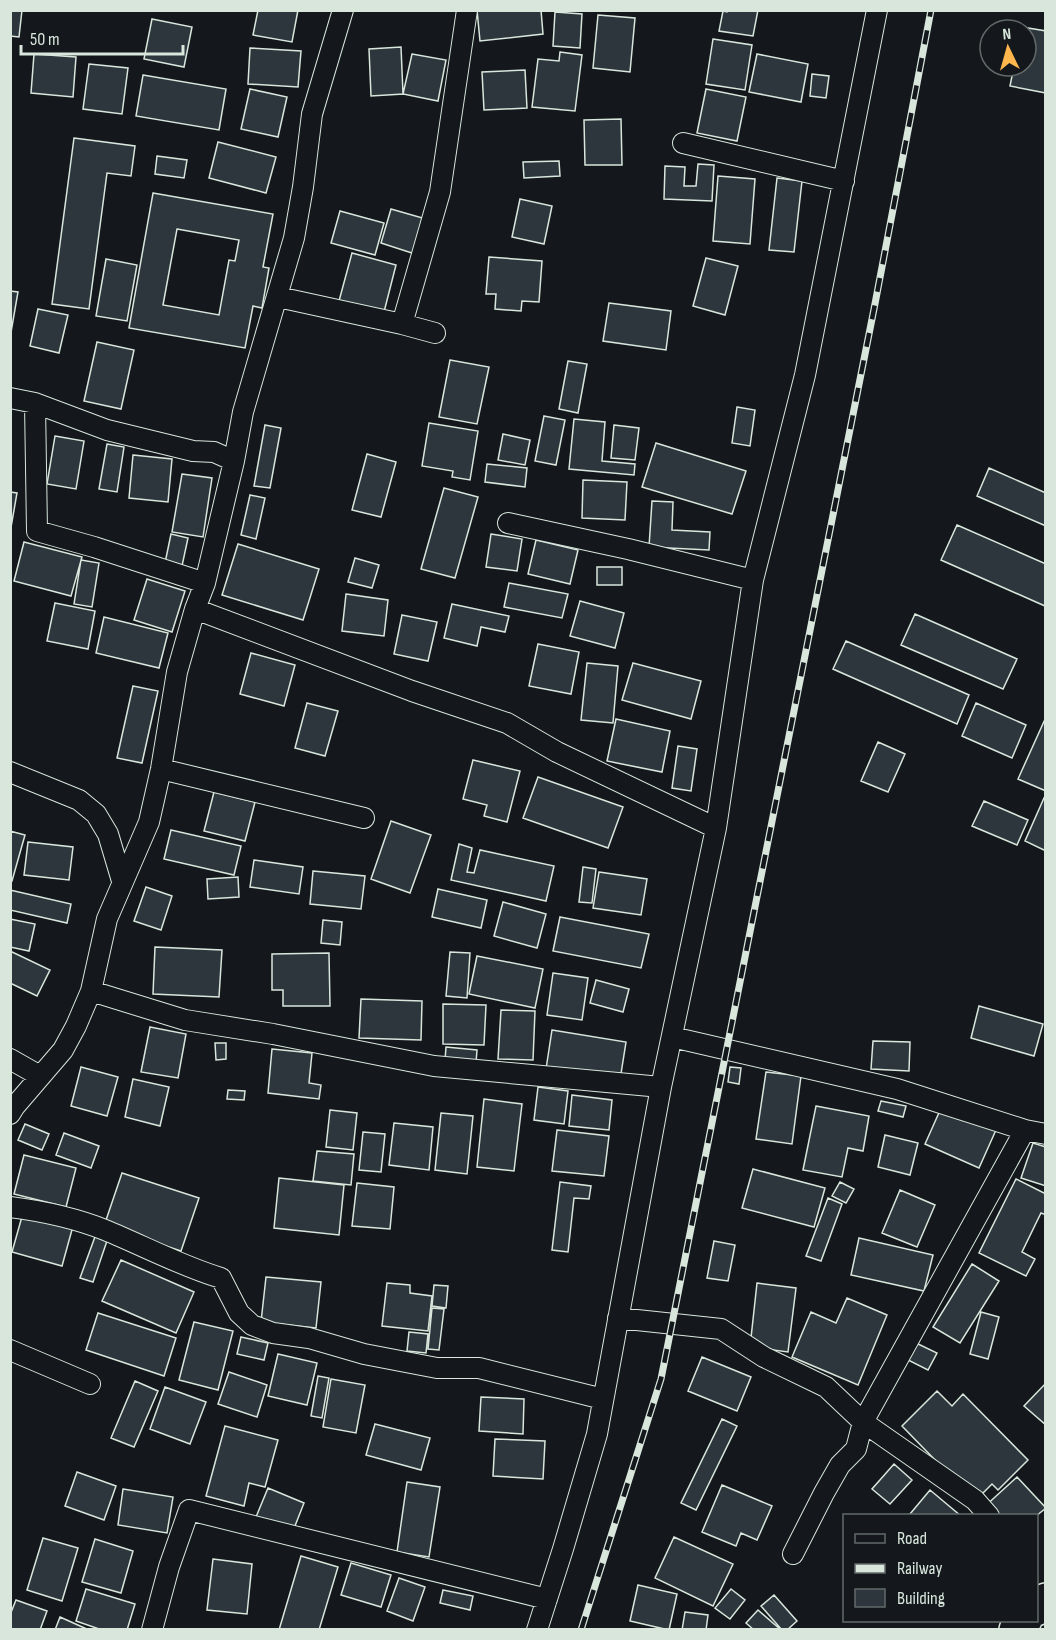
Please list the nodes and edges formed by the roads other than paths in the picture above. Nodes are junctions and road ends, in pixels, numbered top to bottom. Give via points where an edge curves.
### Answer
1 (343, 10) edge
2 (467, 10) edge
3 (877, 10) edge
4 (683, 143) dead end
5 (844, 181) junction
6 (278, 297) junction
7 (402, 324) junction
8 (435, 333) dead end
9 (10, 398) edge
10 (35, 403) junction
11 (234, 461) junction
12 (508, 523) dead end
13 (753, 580) junction
14 (206, 583) junction
15 (195, 609) junction
16 (161, 769) junction
17 (10, 772) edge
18 (364, 818) dead end
19 (716, 828) junction
20 (122, 881) junction
21 (91, 991) junction
22 (672, 1037) junction
23 (10, 1059) edge
24 (40, 1076) junction
25 (661, 1087) junction
26 (10, 1114) edge
27 (1025, 1130) junction
28 (1046, 1134) edge
29 (10, 1207) edge
30 (618, 1318) junction
31 (10, 1350) edge
32 (90, 1384) dead end
33 (603, 1399) junction
34 (863, 1422) junction
35 (988, 1514) edge
36 (793, 1554) dead end
37 (547, 1599) junction
38 (152, 1629) edge
39 (537, 1629) edge

1 - 6 street via 312,114 294,238
2 - 7 street via 440,192
3 - 5 street
4 - 5 street
5 - 13 street via 805,375
6 - 7 street
6 - 11 street via 243,412
7 - 8 street
9 - 10 street
10 - 11 street via 108,430 193,451 214,452
10 - 14 street via 37,531
11 - 14 street
12 - 13 street
13 - 19 street
14 - 15 street
15 - 16 street via 177,672
15 - 19 street via 507,723 557,752
16 - 18 street
16 - 20 street via 148,822
17 - 20 street via 79,800 96,814 108,834
19 - 22 street
20 - 21 street via 107,919
21 - 24 street via 63,1050
21 - 25 street via 184,1020 434,1066
22 - 25 street
22 - 27 street via 897,1089
23 - 24 street
24 - 26 street
25 - 30 street
27 - 28 street
27 - 34 street
29 - 33 street via 93,1226 221,1278 239,1313 252,1325 273,1333 437,1368 479,1368
30 - 33 street
30 - 34 street via 721,1329 764,1357 825,1387
31 - 32 street
33 - 37 street via 597,1434
34 - 35 street via 975,1500
34 - 36 street via 856,1449 840,1465
37 - 38 street via 189,1510
37 - 39 street

